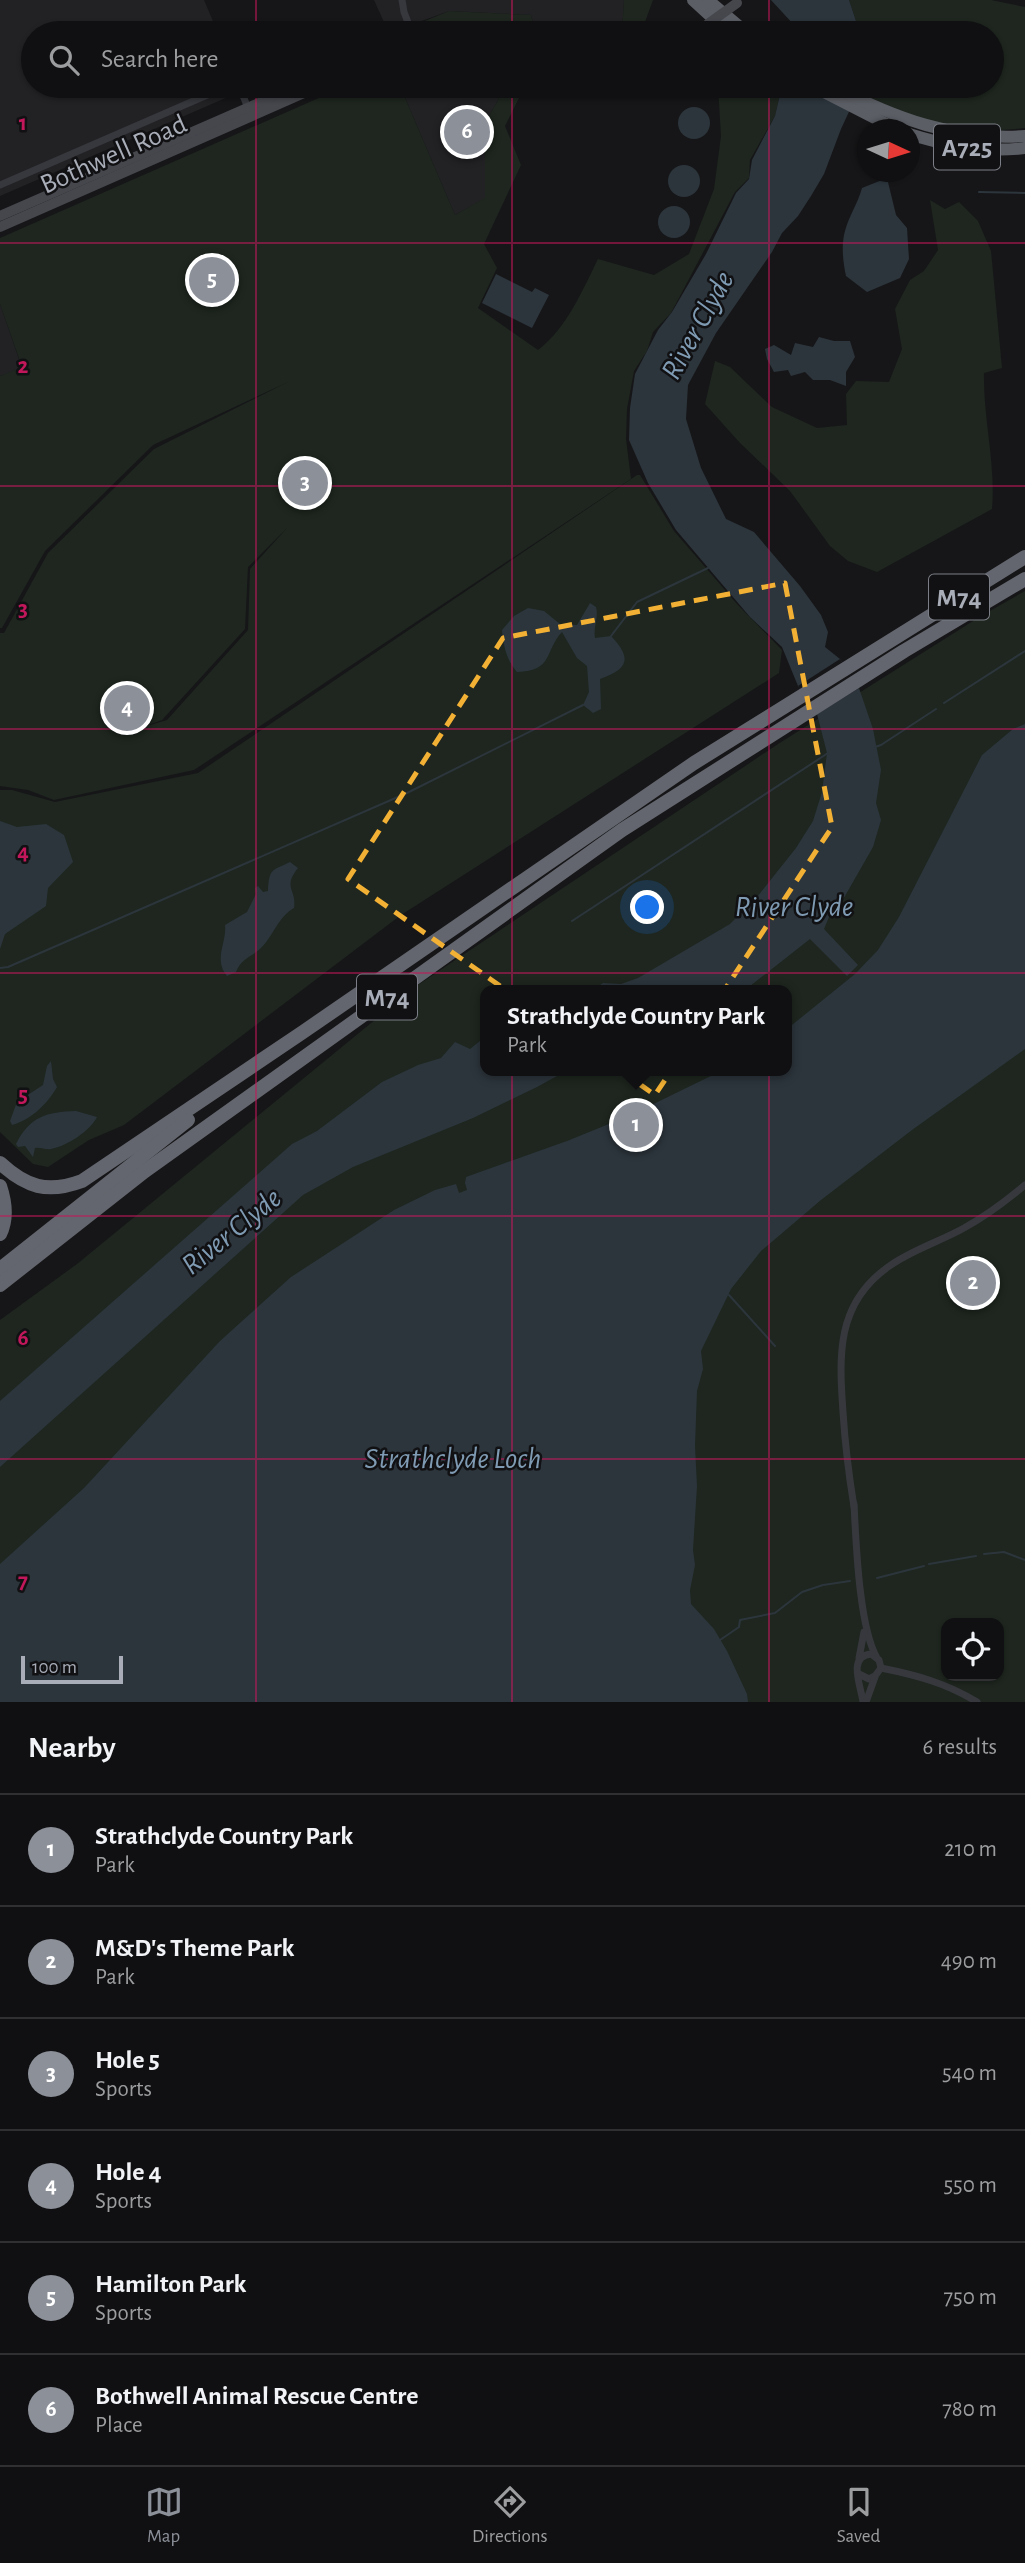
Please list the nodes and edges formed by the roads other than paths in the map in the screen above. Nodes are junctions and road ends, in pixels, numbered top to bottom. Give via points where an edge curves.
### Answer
1 (402, 0) edge
2 (693, 0) edge
3 (708, 0) edge
4 (739, 1) edge
5 (407, 21) edge
6 (712, 21) edge
7 (716, 21) edge
8 (733, 21) edge
9 (200, 98) edge
10 (244, 98) edge
11 (271, 98) edge
12 (293, 98) edge
13 (839, 98) edge
14 (851, 98) edge
15 (248, 108) junction
16 (876, 114) junction
17 (883, 119) edge
18 (1025, 136) edge
19 (920, 137) edge
20 (1025, 150) edge
21 (0, 185) edge
22 (0, 216) edge
23 (0, 228) edge
24 (1025, 558) edge
25 (1025, 579) edge
26 (268, 1056) junction
27 (0, 1163) edge
28 (1025, 1185) edge
29 (0, 1186) edge
30 (0, 1234) edge
31 (0, 1269) edge
32 (0, 1285) edge
33 (842, 1347) junction
34 (854, 1507) junction
35 (865, 1625) junction
36 (859, 1658) junction
37 (877, 1658) junction
38 (881, 1668) junction
39 (859, 1674) junction
40 (876, 1676) junction
41 (865, 1702) edge
42 (977, 1702) edge

1 - 5 street
2 - 7 highway
3 - 8 highway
4 - 6 main road, bridge
9 - 21 street
10 - 15 street
11 - 15 main road, Bothwell Road
12 - 23 main road, Bothwell Road
13 - 16 highway, A725
14 - 16 highway, A725
15 - 22 main road, Bothwell Road
16 - 17 highway, A725
16 - 18 highway, A725 via 959,133
19 - 20 highway, A725 via 964,147
24 - 26 highway, M74 via 755,724
25 - 32 highway, M74 via 622,830 145,1171
26 - 27 highway via 82,1181 51,1188 23,1182
26 - 31 highway, M74
28 - 33 street via 962,1229 878,1275 851,1311
29 - 30 highway via 6,1203
33 - 34 street
33 - 34 street
34 - 35 street
35 - 36 street
35 - 37 street
36 - 37 street via 871,1654
36 - 39 street
37 - 38 street
38 - 40 street
38 - 42 street via 934,1680
39 - 40 street via 869,1679
39 - 41 street
40 - 41 street

